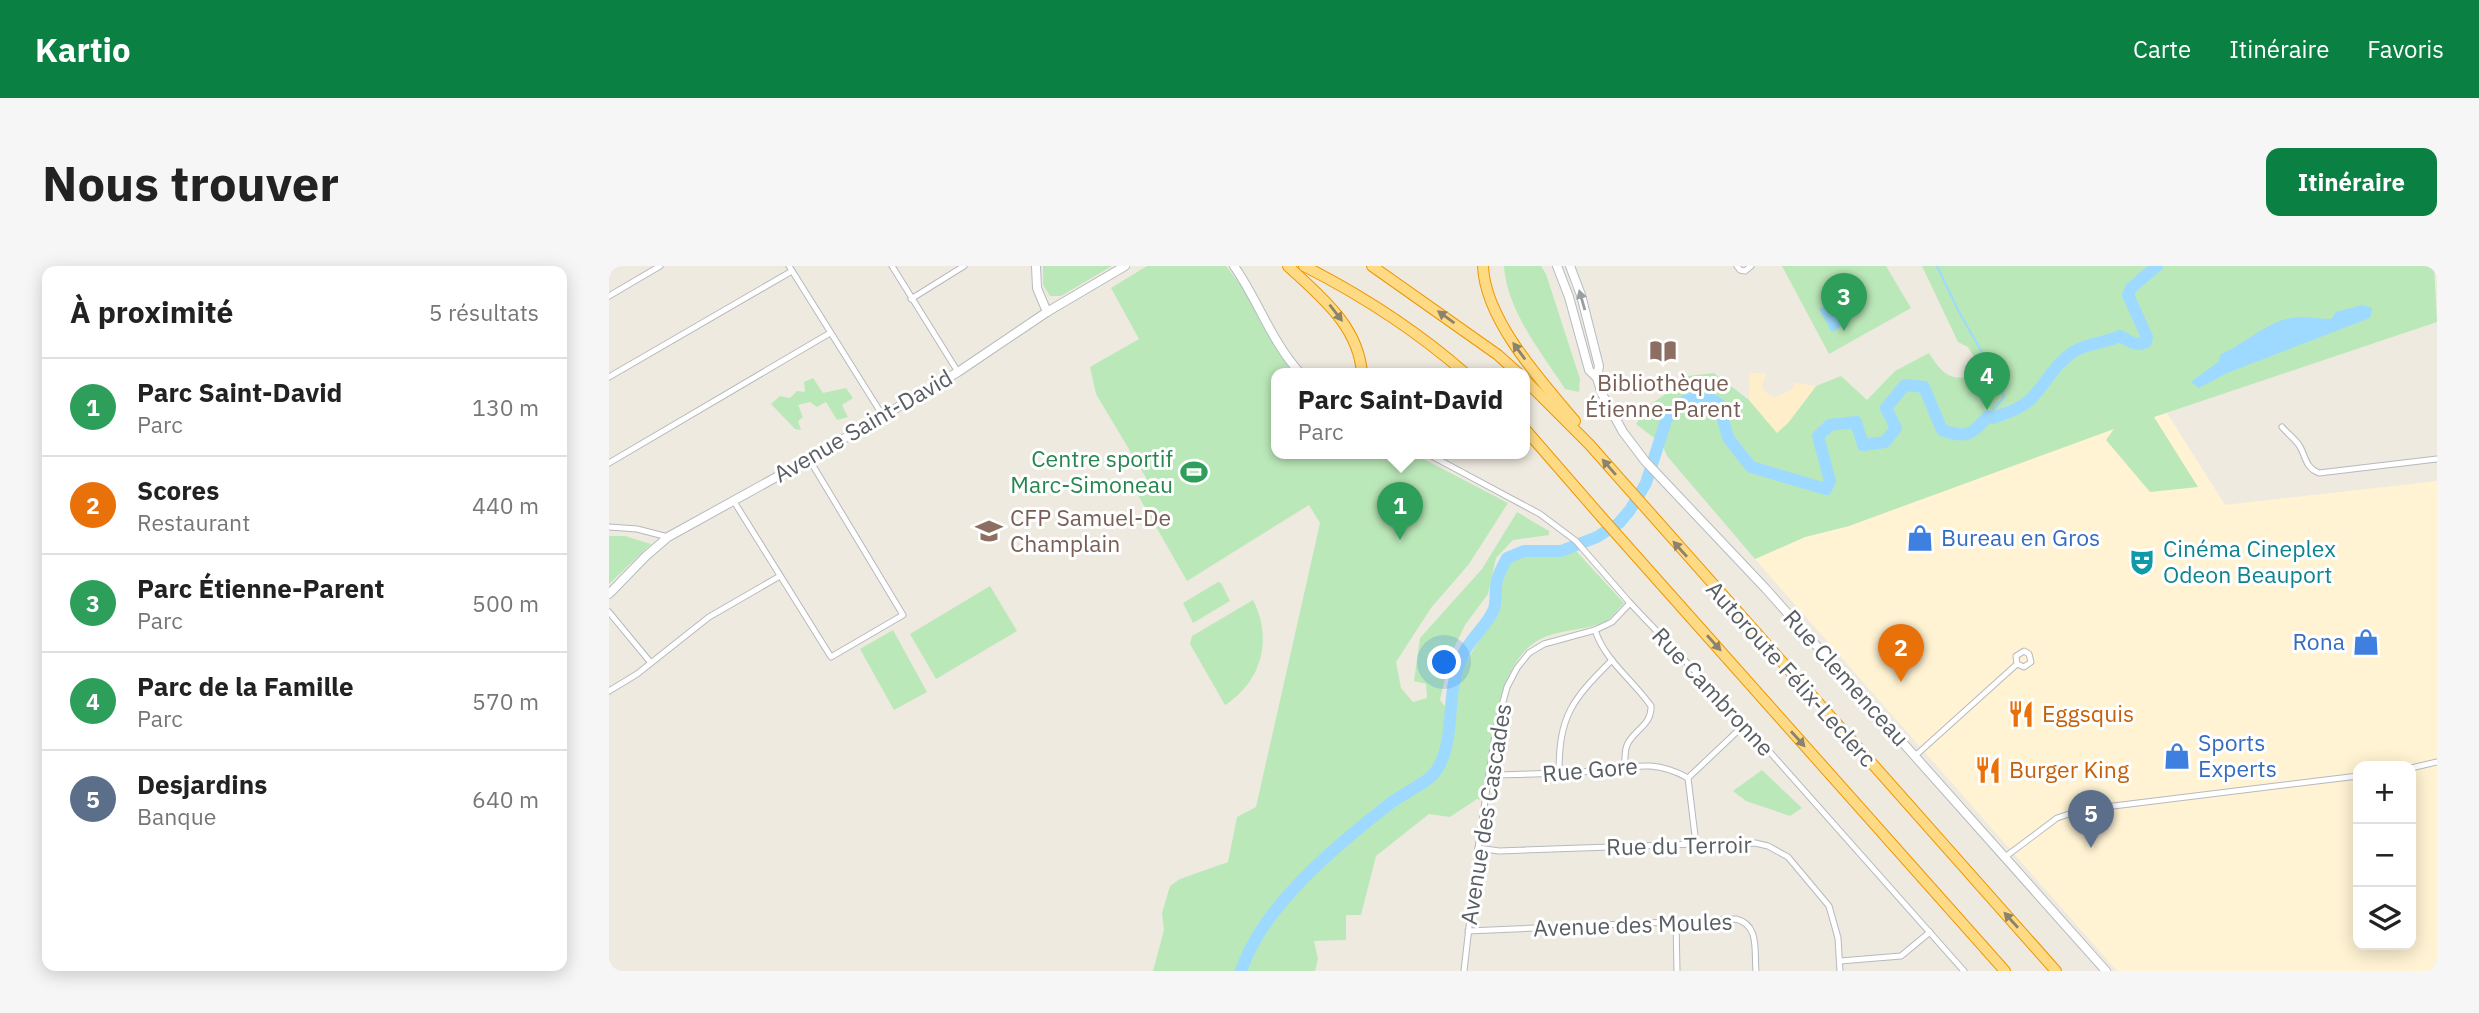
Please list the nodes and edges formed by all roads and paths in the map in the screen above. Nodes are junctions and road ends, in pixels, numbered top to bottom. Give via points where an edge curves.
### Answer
1 (660, 266) edge
2 (892, 266) edge
3 (964, 266) edge
4 (1036, 266) edge
5 (1125, 266) edge
6 (1234, 266) edge
7 (1288, 266) edge
8 (1304, 266) edge
9 (1372, 266) edge
10 (1483, 266) edge
11 (1557, 266) edge
12 (1570, 266) edge
13 (1737, 266) edge
14 (1751, 266) edge
15 (790, 269) edge
16 (609, 296) edge
17 (911, 299) junction
18 (1047, 312) junction
19 (829, 334) junction
20 (1297, 368) edge
21 (1360, 368) edge
22 (1458, 368) edge
23 (1511, 368) edge
24 (958, 372) junction
25 (609, 377) edge
26 (1597, 378) junction
27 (1530, 385) edge
28 (883, 416) junction
29 (2282, 427) dead end
30 (1530, 435) edge
31 (1589, 444) junction
32 (809, 459) junction
33 (1437, 459) edge
34 (2437, 459) edge
35 (609, 463) edge
36 (733, 500) junction
37 (609, 527) edge
38 (668, 537) junction
39 (780, 576) junction
40 (609, 594) edge
41 (1630, 603) junction
42 (609, 612) edge
43 (1595, 630) junction
44 (1612, 660) junction
45 (651, 663) junction
46 (2017, 664) dead end
47 (609, 691) edge
48 (1745, 724) junction
49 (1915, 756) junction
50 (2437, 762) edge
51 (1625, 765) junction
52 (2416, 767) edge
53 (1559, 773) junction
54 (1489, 775) junction
55 (2353, 777) edge
56 (1688, 778) junction
57 (1696, 844) junction
58 (1478, 848) junction
59 (2005, 857) junction
60 (1676, 922) junction
61 (1468, 931) junction
62 (1930, 932) junction
63 (1840, 961) junction
64 (1464, 971) edge
65 (1677, 971) edge
66 (1756, 971) edge
67 (1840, 971) edge
68 (1964, 971) edge
69 (2004, 971) edge
70 (2056, 971) edge
71 (2106, 971) edge

1 - 16 street
2 - 17 street
3 - 17 street
4 - 18 street via 1037,288
5 - 18 street, Avenue Saint-David
6 - 20 street
7 -> 21 highway via 1346,327
8 - 22 highway via 1390,315
23 -> 9 highway
31 -> 10 highway via 1512,341 1499,318
11 - 26 street, Rue Clemenceau via 1589,369
26 -> 12 street, Rue Clemenceau via 1599,366
13 - 14 street via 1745,271
15 - 19 street
15 - 25 street
17 - 24 street
18 - 24 street, Avenue Saint-David
19 - 28 street
19 - 35 street
24 - 28 street, Avenue Saint-David
26 - 49 street, Rue Clemenceau via 1623,432 1658,477 1766,589
27 - 31 highway, Autoroute Félix-Leclerc
28 - 32 street, Avenue Saint-David
29 - 34 street via 2300,446 2312,471 2319,473
30 -> 69 highway, Autoroute Félix-Leclerc
70 -> 31 highway, Autoroute Félix-Leclerc
32 - 36 street, Avenue Saint-David
32 - 39 street via 903,615 831,657
33 - 41 street, Rue Cambronne via 1540,514 1576,541
36 - 38 street, Avenue Saint-David
36 - 39 street
37 - 38 street
38 - 40 street, Avenue Saint-David
39 - 45 street via 709,617
41 - 43 street, Avenue des Cascades via 1612,622
41 - 48 street, Rue Cambronne
42 - 45 street
43 - 44 street
43 - 54 street, Avenue des Cascades via 1544,644 1517,668 1501,707
44 - 51 street via 1651,706 1649,721 1625,750
44 - 53 street via 1571,706 1559,745
45 - 47 street
46 - 49 street
48 - 56 street
48 - 62 street, Rue Cambronne
49 - 59 street, Rue Clemenceau
50 - 52 street
51 - 53 street, Rue Gore
51 - 56 street, Rue Gore via 1662,766
53 - 54 street, Rue Gore
54 - 58 street, Avenue des Cascades
55 - 59 street via 2081,810 2057,818
56 - 57 street
57 - 58 street, Rue du Terroir
57 - 63 street, Rue du Terroir via 1755,843 1788,857 1829,906 1839,938
58 - 61 street, Avenue des Cascades
59 - 71 street, Rue Clemenceau
60 - 61 street, Avenue des Moules
60 - 65 street
60 - 66 street, Avenue des Moules via 1746,922 1754,937
61 - 64 street, Avenue des Cascades
62 - 63 street via 1901,956
62 - 68 street, Rue Cambronne
63 - 67 street, Rue du Terroir

